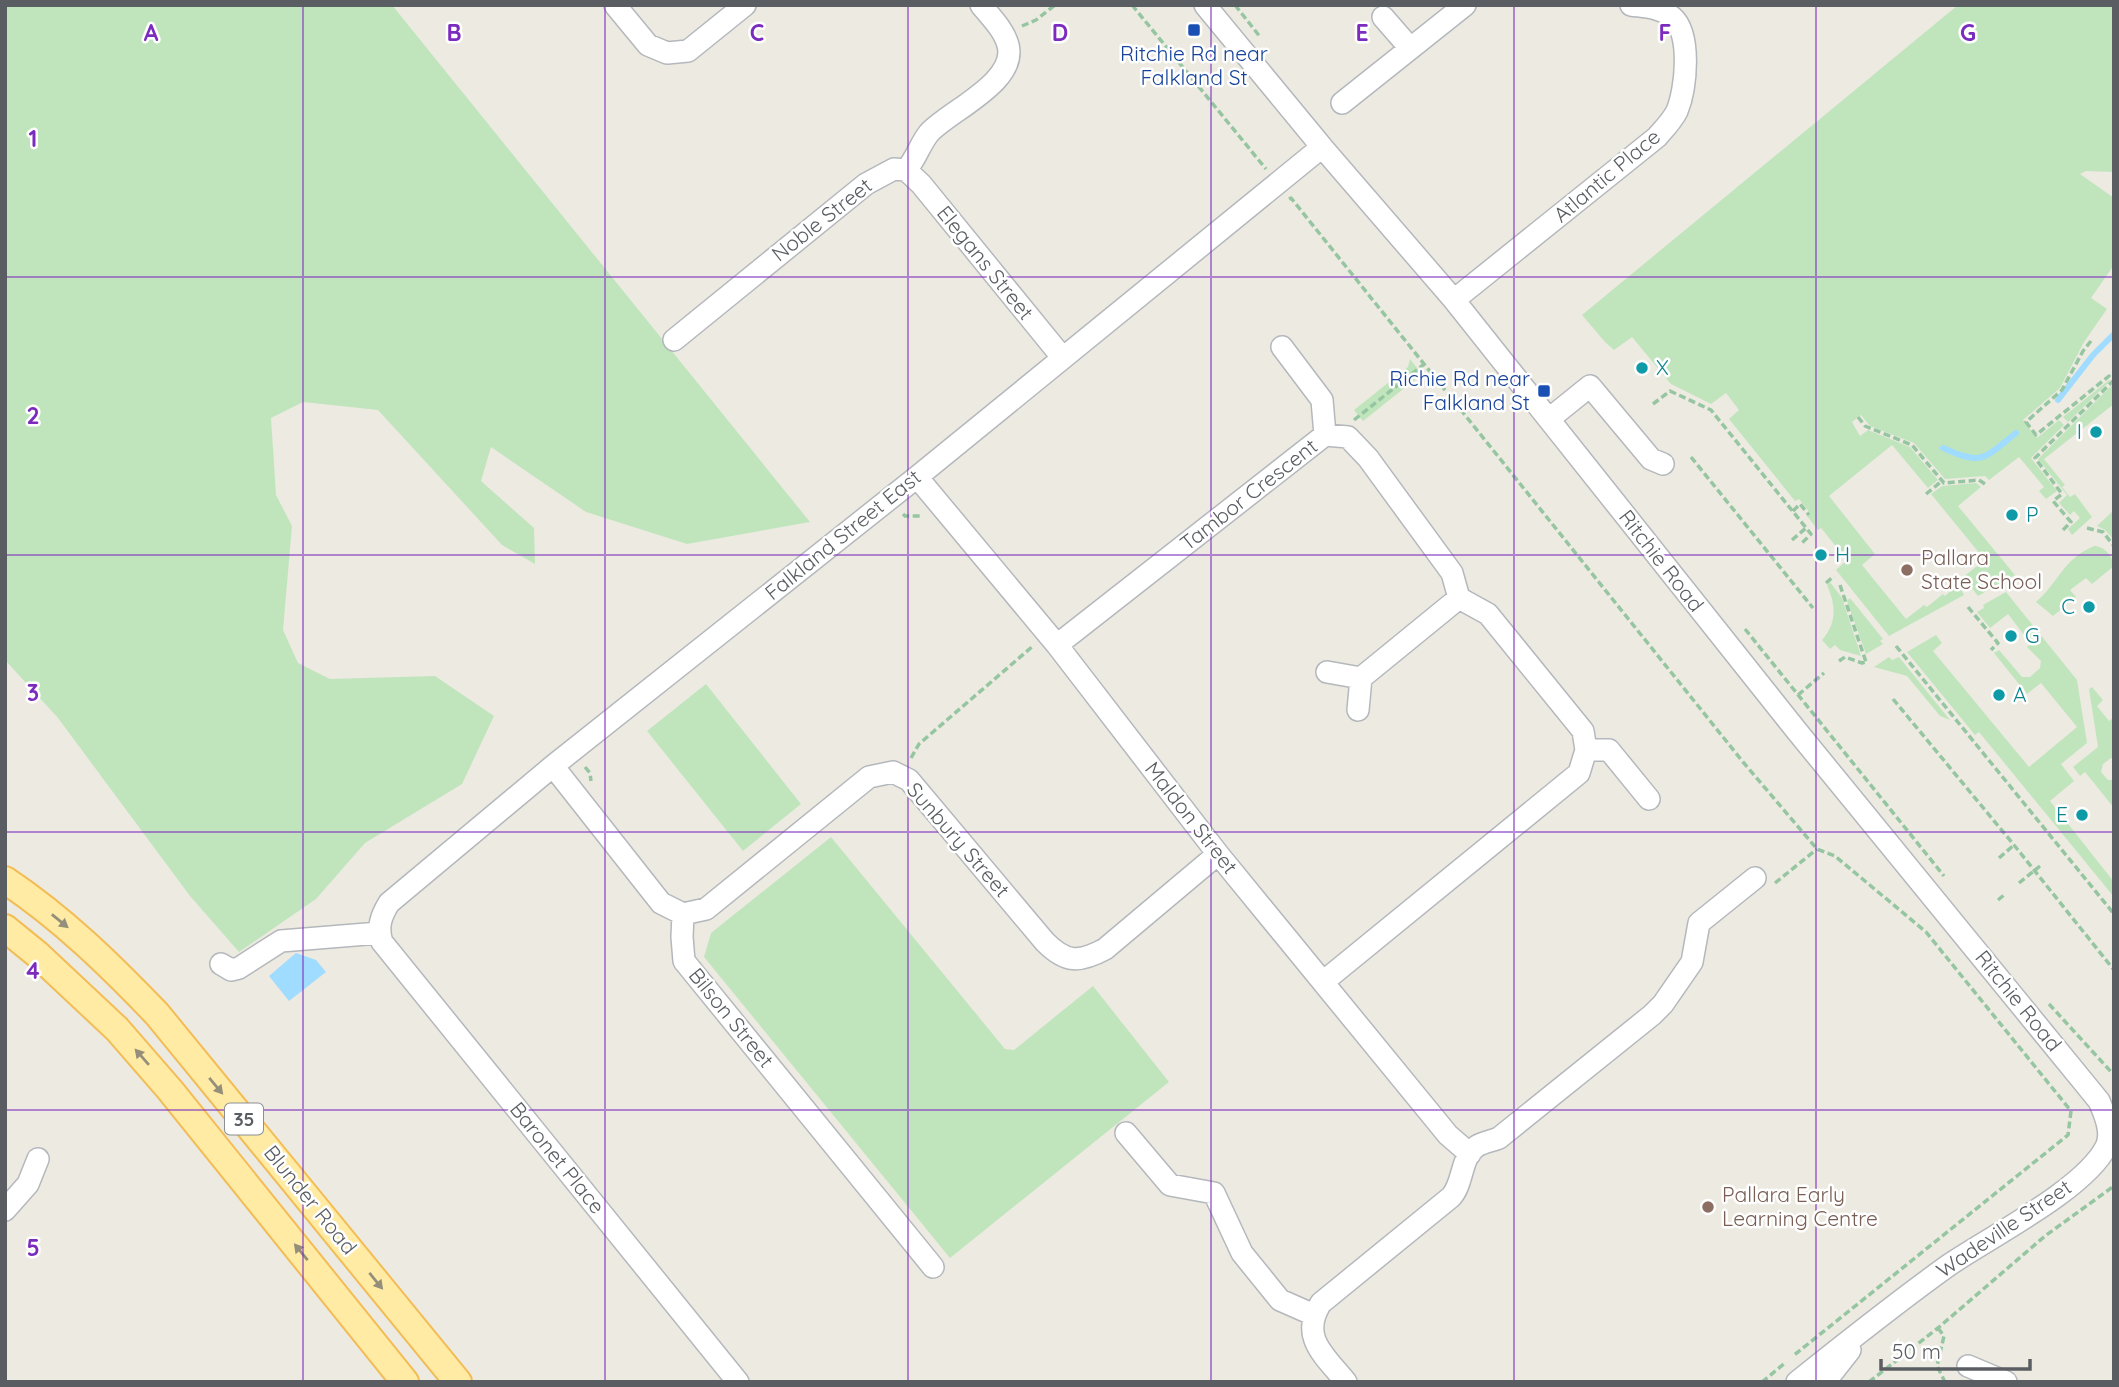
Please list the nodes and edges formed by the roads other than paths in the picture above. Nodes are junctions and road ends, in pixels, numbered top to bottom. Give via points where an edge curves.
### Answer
1 (615, 5) edge
2 (745, 5) edge
3 (981, 5) edge
4 (1205, 5) edge
5 (1465, 5) edge
6 (1631, 5) edge
7 (1383, 17) dead end
8 (1410, 48) junction
9 (1342, 103) dead end
10 (1322, 147) junction
11 (906, 170) junction
12 (1454, 300) junction
13 (674, 340) dead end
14 (1282, 348) dead end
15 (1062, 357) junction
16 (1549, 419) junction
17 (1325, 435) junction
18 (1662, 464) dead end
19 (917, 477) junction
20 (1459, 598) junction
21 (1048, 644) junction
22 (1327, 672) dead end
23 (1362, 678) junction
24 (1359, 710) dead end
25 (1586, 750) junction
26 (553, 766) junction
27 (1649, 799) dead end
28 (1218, 854) junction
29 (1755, 878) road end
30 (5, 880) edge
31 (683, 914) junction
32 (5, 928) edge
33 (379, 933) junction
34 (221, 964) dead end
35 (1323, 982) junction
36 (2111, 1122) edge
37 (1126, 1133) dead end
38 (1470, 1154) junction
39 (38, 1159) dead end
40 (5, 1210) edge
41 (933, 1267) dead end
42 (1314, 1315) junction
43 (1871, 1324) junction
44 (1968, 1366) dead end
45 (405, 1382) edge
46 (458, 1382) edge
47 (738, 1382) edge
48 (1346, 1382) edge
49 (1797, 1382) edge
50 (1825, 1382) edge
51 (2006, 1382) edge

1 - 2 street via 648,44 667,53 688,51
3 - 11 street via 1009,48 1003,72 929,134
4 - 10 street, Ritchie Road
5 - 8 street
6 - 12 street, Atlantic Place via 1663,11 1683,32 1686,48 1676,113 1657,137
7 - 8 street
8 - 9 street
10 - 12 street, Ritchie Road
10 - 15 street, Falkland Street East
11 - 13 street, Noble Street via 894,169 866,184
11 - 15 street, Elegans Street
12 - 16 street, Ritchie Road
14 - 17 street via 1322,400
15 - 19 street, Falkland Street East
16 - 18 street via 1590,386 1651,458
16 - 36 street, Ritchie Road via 2099,1101
17 - 20 street, Tambor Crescent via 1348,437 1368,458 1452,573
17 - 21 street, Tambor Crescent
19 - 21 street, Maldon Street
19 - 26 street, Falkland Street East
20 - 23 street
20 - 25 street via 1488,614 1583,731
21 - 28 street, Maldon Street
22 - 23 street
23 - 24 street
25 - 27 street via 1609,750
25 - 35 street via 1578,773
26 - 31 street via 661,903
26 - 33 street, Falkland Street East via 388,903 380,917
28 - 31 street, Sunbury Street via 1105,949 1074,960 1058,956 909,780 893,772 869,777 706,909
28 - 35 street, Maldon Street
29 - 38 street via 1699,923 1692,962 1663,1004 1499,1138 1479,1145
30 -> 46 main road, Blunder Road / 35 via 88,945 157,1014
31 - 41 street, Bilson Street via 684,961
45 -> 32 main road, Blunder Road / 35 via 117,1029
33 - 34 street via 281,941 239,968 231,970
33 - 47 street, Baronet Place
35 - 38 street, Maldon Street via 1448,1135
36 - 43 street, Wadeville Street via 2108,1144 2068,1187
37 - 42 street via 1170,1185 1214,1193 1241,1253 1280,1300
38 - 42 street via 1451,1197 1321,1303
39 - 40 street via 28,1184
42 - 48 street via 1315,1341
43 - 49 street, Wadeville Street
43 - 50 street, Wadeville Street
44 - 51 street

